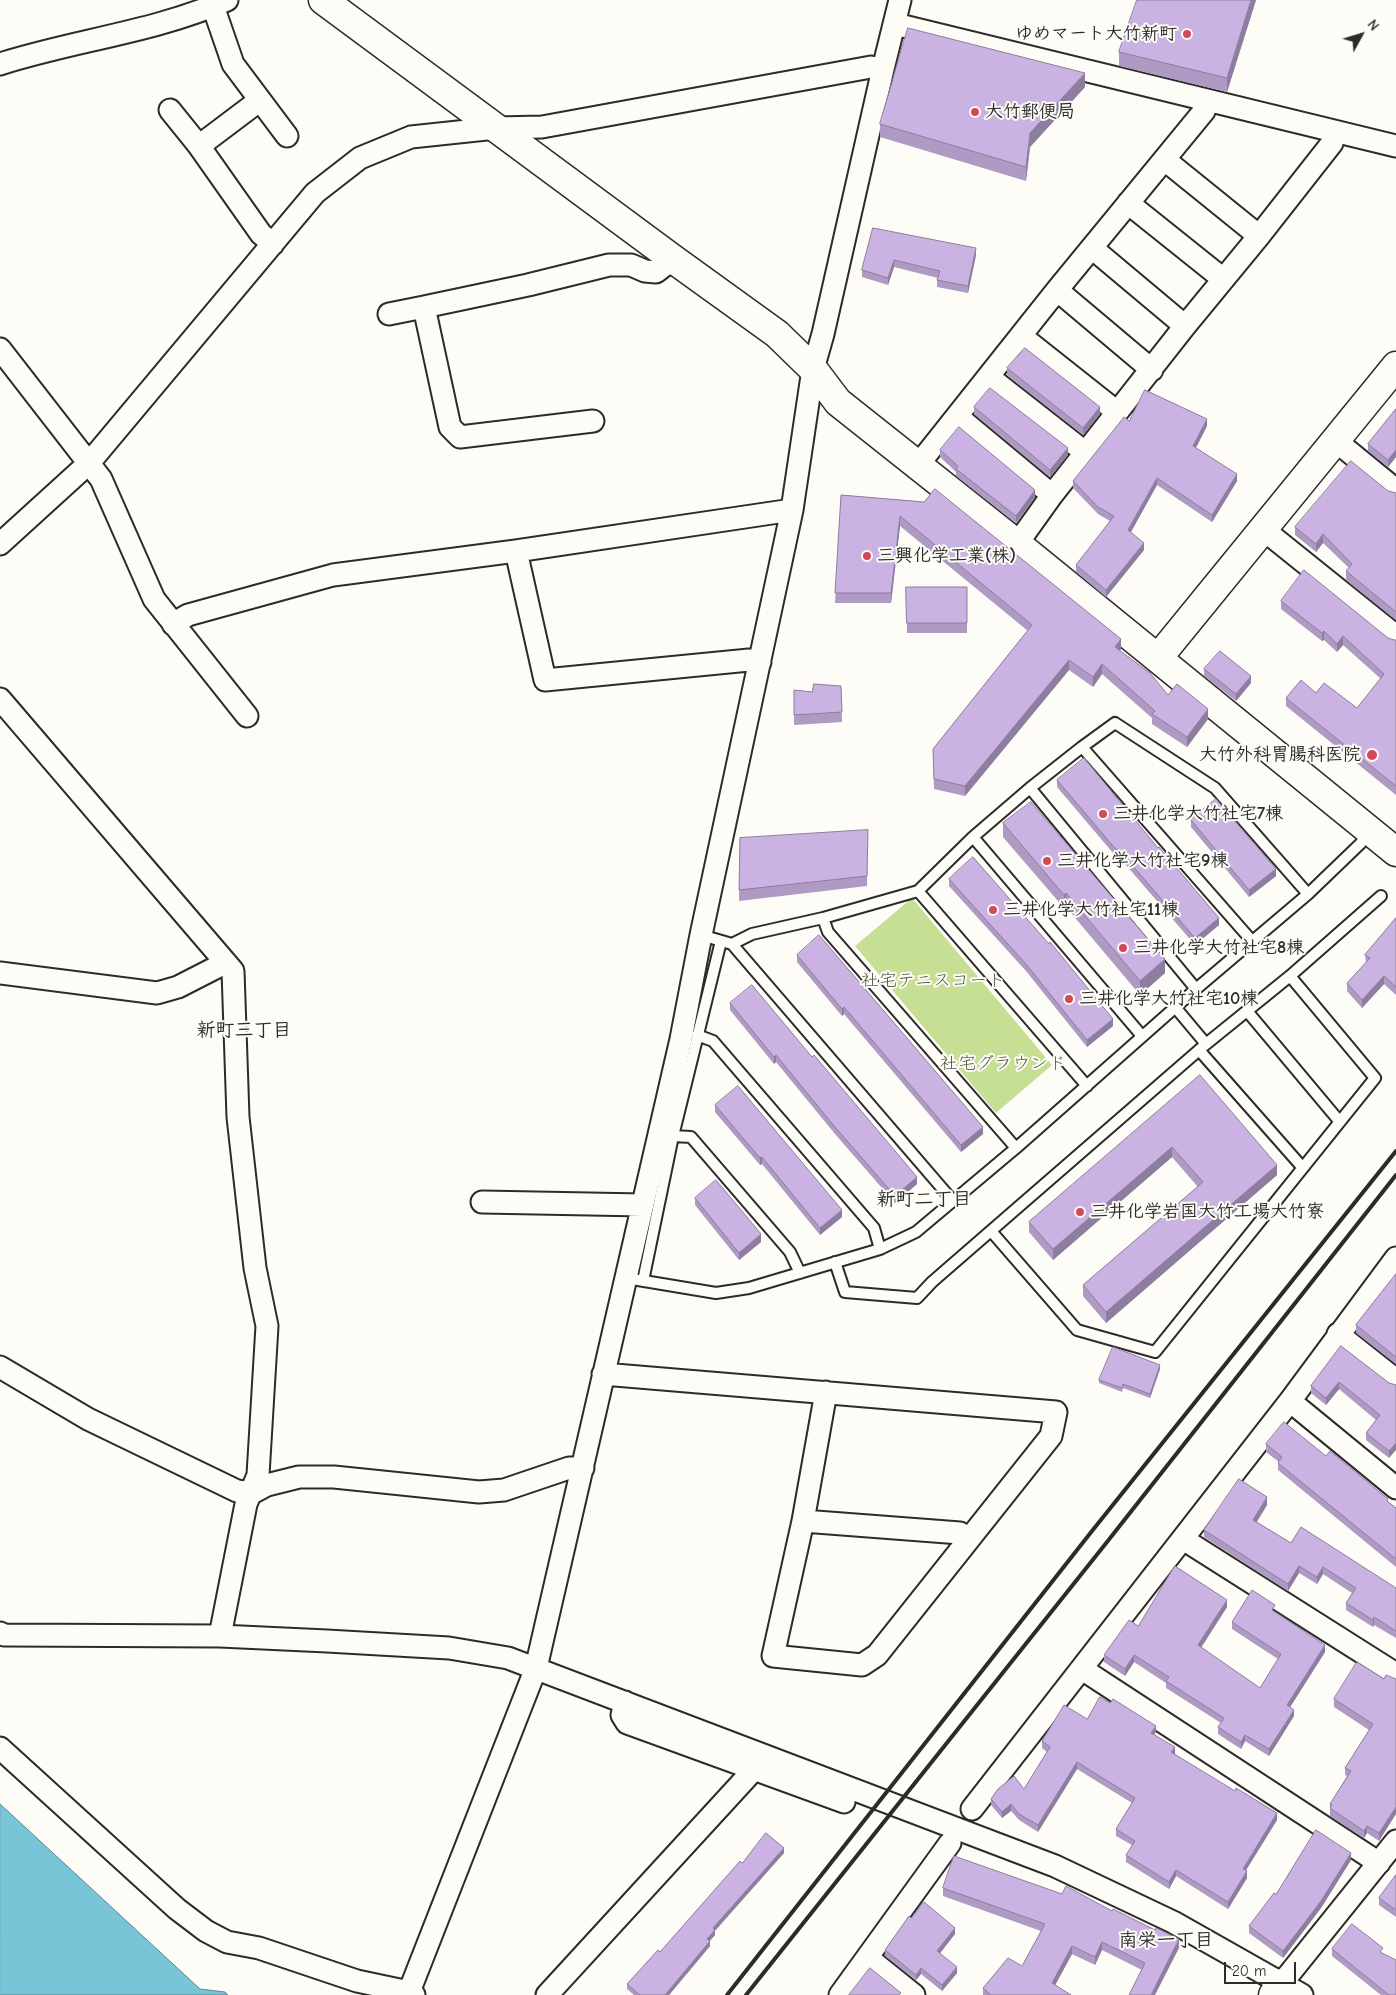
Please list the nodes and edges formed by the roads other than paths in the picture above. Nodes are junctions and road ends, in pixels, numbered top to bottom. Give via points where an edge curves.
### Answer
1 (323, 0) edge
2 (900, 0) edge
3 (220, 3) edge
4 (895, 24) junction
5 (0, 64) edge
6 (883, 69) junction
7 (260, 100) junction
8 (1208, 101) junction
9 (170, 110) dead end
10 (496, 128) junction
11 (1334, 132) junction
12 (287, 136) dead end
13 (199, 146) junction
14 (1396, 146) edge
15 (1164, 160) junction
16 (1128, 203) junction
17 (1259, 236) junction
18 (272, 244) junction
19 (1092, 248) junction
20 (673, 260) junction
21 (1223, 279) junction
22 (1057, 290) junction
23 (424, 307) junction
24 (389, 314) dead end
25 (1185, 326) junction
26 (1021, 336) junction
27 (0, 349) edge
28 (1396, 366) edge
29 (813, 368) junction
30 (1152, 370) junction
31 (989, 377) junction
32 (1117, 412) junction
33 (957, 416) junction
34 (593, 421) dead end
35 (1336, 441) junction
36 (1086, 453) junction
37 (89, 463) junction
38 (918, 465) junction
39 (1396, 490) edge
40 (1052, 495) junction
41 (792, 510) junction
42 (1264, 530) junction
43 (0, 544) edge
44 (1017, 544) junction
45 (516, 551) junction
46 (173, 624) junction
47 (1396, 636) edge
48 (1158, 658) junction
49 (760, 662) junction
50 (0, 699) edge
51 (247, 716) dead end
52 (1082, 747) junction
53 (1030, 788) junction
54 (1370, 832) junction
55 (973, 837) junction
56 (1396, 852) edge
57 (918, 891) junction
58 (1308, 894) junction
59 (1381, 896) dead end
60 (823, 918) junction
61 (711, 938) junction
62 (1252, 941) junction
63 (732, 944) junction
64 (225, 963) junction
65 (0, 973) edge
66 (1290, 976) junction
67 (1196, 989) junction
68 (1175, 1007) junction
69 (1247, 1011) junction
70 (697, 1036) junction
71 (1142, 1036) junction
72 (1202, 1047) junction
73 (1087, 1086) junction
74 (1340, 1122) junction
75 (674, 1136) junction
76 (1016, 1148) junction
77 (1303, 1168) junction
78 (953, 1201) junction
79 (482, 1202) dead end
80 (643, 1205) junction
81 (991, 1231) junction
82 (880, 1249) junction
83 (1396, 1258) edge
84 (835, 1262) junction
85 (800, 1273) junction
86 (635, 1280) junction
87 (1338, 1334) junction
88 (0, 1367) edge
89 (603, 1374) junction
90 (1396, 1380) edge
91 (826, 1392) junction
92 (1290, 1401) junction
93 (583, 1468) junction
94 (1396, 1488) edge
95 (252, 1493) junction
96 (803, 1521) junction
97 (968, 1539) junction
98 (1183, 1539) junction
99 (0, 1633) edge
100 (220, 1636) junction
101 (536, 1668) junction
102 (1082, 1669) junction
103 (1396, 1674) edge
104 (626, 1702) junction
105 (0, 1748) edge
106 (751, 1769) junction
107 (844, 1802) dead end
108 (972, 1809) dead end
109 (1396, 1841) edge
110 (950, 1843) dead end
111 (1379, 1863) junction
112 (868, 1958) junction
113 (1286, 1991) edge
114 (411, 1994) edge
115 (547, 1995) edge
116 (840, 1995) edge
117 (914, 1995) edge

1 - 10 street
2 - 4 street
3 - 5 street via 132,32 38,52
3 - 7 street via 233,64
4 - 6 street
4 - 8 street
6 - 10 street via 871,67 542,127
6 - 29 street
7 - 12 street
7 - 13 street
8 - 11 street
8 - 15 street via 1204,111
9 - 13 street
10 - 18 street via 412,137 360,158 316,193
10 - 20 street
11 - 14 street
11 - 17 street via 1332,143
13 - 18 street via 261,234
15 - 16 street
15 - 17 street
16 - 19 street
16 - 21 street
17 - 21 street
18 - 37 street
19 - 22 street
19 - 25 street
20 - 23 street via 656,272 631,265 610,265
20 - 29 street via 777,334
21 - 25 street
22 - 26 street
22 - 30 street
23 - 24 street
23 - 34 street via 450,427 460,437
25 - 30 street
26 - 31 street
26 - 32 street
27 - 37 street
28 - 35 street
29 - 38 street via 838,402
29 - 41 street
30 - 32 street
31 - 33 street
31 - 36 street
32 - 36 street
33 - 38 street
33 - 40 street
35 - 39 street
35 - 42 street
36 - 40 street
37 - 43 street
37 - 46 street via 101,479 154,599
38 - 44 street
40 - 44 street
41 - 45 street
41 - 49 street
42 - 47 street
42 - 48 street
44 - 48 street
45 - 46 street via 334,575 188,615
45 - 49 street via 545,680 749,660
46 - 51 street
48 - 54 street
49 - 61 street
50 - 64 street
52 - 53 lane
52 - 58 lane via 1115,723 1214,788
52 - 62 lane
53 - 55 lane
53 - 67 lane
54 - 56 street
54 - 58 lane
55 - 57 lane
55 - 71 lane
57 - 60 lane
57 - 73 lane
58 - 62 lane
59 - 66 lane
60 - 63 lane via 752,934
60 - 76 lane via 828,932
61 - 63 lane
61 - 70 lane
61 - 80 street via 681,1039
62 - 67 lane
63 - 78 lane
64 - 65 street via 178,987 157,993
64 - 95 street via 233,971 238,1117 255,1268 267,1326 258,1475
66 - 69 lane
66 - 74 lane via 1375,1078
67 - 68 lane
68 - 71 lane
68 - 72 lane
69 - 72 lane
69 - 74 lane
70 - 75 lane
70 - 82 lane via 713,1041 874,1228
71 - 73 lane
72 - 77 lane
72 - 81 lane
73 - 76 lane
74 - 77 lane
75 - 85 lane via 691,1137 790,1252
75 - 86 lane
76 - 78 lane
77 - 81 lane via 1155,1352 1077,1330
78 - 82 lane via 916,1232
79 - 80 street
80 - 86 street
81 - 84 lane via 917,1298 845,1292
82 - 84 lane
83 - 87 street
84 - 85 lane
85 - 86 lane via 749,1288 716,1293
86 - 89 street
87 - 90 street
87 - 92 street
88 - 95 street via 88,1419 237,1491
89 - 91 street
89 - 93 street
91 - 96 street
91 - 97 street via 1056,1412 1051,1436
92 - 94 street
92 - 98 street
93 - 95 street via 569,1468 504,1490 479,1492 334,1477 299,1477 267,1485
93 - 101 street
95 - 100 street via 246,1504
96 - 97 street via 960,1533
96 - 97 street via 773,1656 862,1665 877,1655
98 - 102 street
98 - 103 street
99 - 100 street
100 - 101 street via 449,1648 508,1658
101 - 104 street
101 - 114 street
102 - 108 street
102 - 111 street
104 - 106 street via 622,1715 627,1723
104 - 113 street via 1055,1866 1173,1922
105 - 114 street via 206,1931 227,1942 258,1948
106 - 107 street
106 - 115 street
109 - 111 street
110 - 112 street
111 - 113 street
112 - 116 street
112 - 117 street

